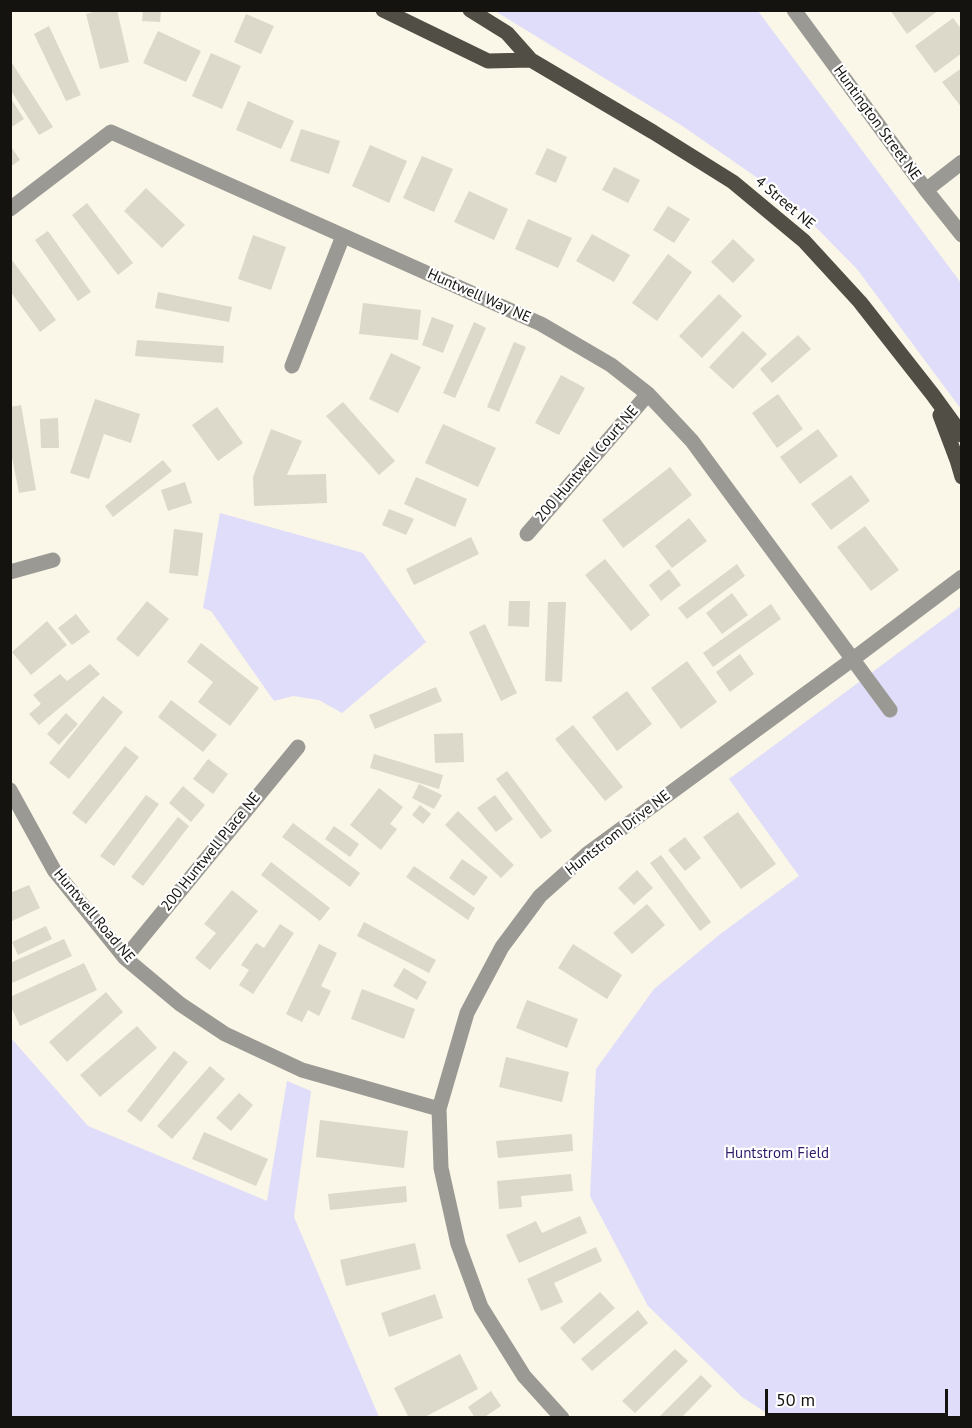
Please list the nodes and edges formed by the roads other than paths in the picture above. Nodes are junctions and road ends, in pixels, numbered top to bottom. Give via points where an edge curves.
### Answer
1 (383, 10) edge
2 (470, 10) edge
3 (794, 10) edge
4 (531, 60) junction
5 (962, 162) edge
6 (926, 190) junction
7 (10, 209) edge
8 (343, 236) junction
9 (962, 236) edge
10 (292, 366) dead end
11 (648, 394) junction
12 (933, 395) junction
13 (962, 435) edge
14 (962, 477) edge
15 (527, 534) dead end
16 (53, 560) dead end
17 (10, 572) edge
18 (962, 577) edge
19 (853, 659) junction
20 (890, 710) dead end
21 (298, 747) dead end
22 (10, 790) edge
23 (125, 958) junction
24 (439, 1109) junction
25 (562, 1418) edge

1 - 4 main road via 488,61
2 - 4 main road, 4 Street NE via 507,33
3 - 6 street, Huntington Street NE
4 - 12 main road, 4 Street NE via 732,182 804,240 860,302
5 - 6 street
6 - 9 street, Huntington Street NE
7 - 8 street, Huntwell Way NE via 111,132
8 - 10 street
8 - 11 street, Huntwell Way NE via 541,324 611,365
11 - 15 street, 200 Huntwell Court NE
11 - 19 street, Huntwell Way NE via 692,441
12 - 13 main road, 4 Street NE
12 - 14 main road
16 - 17 street
18 - 19 street, Huntstrom Drive NE
19 - 20 street, Huntwell Way NE
19 - 24 street, Huntstrom Drive NE via 587,854 540,896 502,947 467,1013
21 - 23 street, 200 Huntwell Place NE
22 - 23 street, Huntwell Road NE via 54,870
23 - 24 street, Huntwell Road NE via 180,1004 225,1034 302,1070
24 - 25 street, Huntstrom Drive NE via 441,1168 458,1244 481,1307 524,1376

